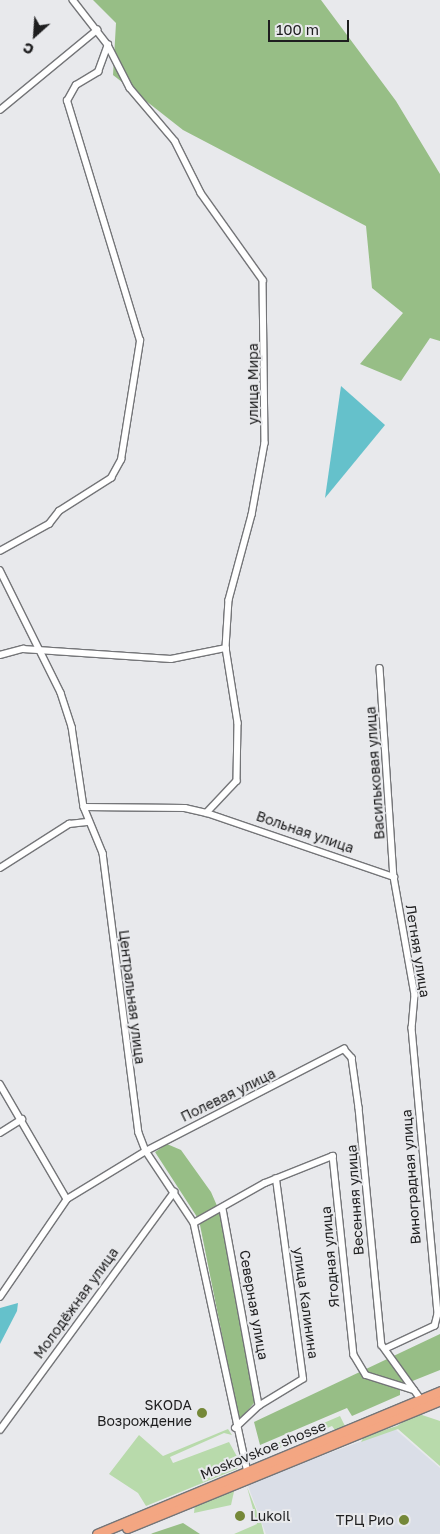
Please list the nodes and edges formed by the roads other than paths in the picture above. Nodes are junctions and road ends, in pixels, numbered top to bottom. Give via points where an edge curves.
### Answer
1 (73, 0) edge
2 (97, 30) junction
3 (108, 45) junction
4 (0, 110) edge
5 (0, 551) edge
6 (0, 570) edge
7 (226, 648) junction
8 (41, 652) junction
9 (0, 656) edge
10 (380, 668) dead end
11 (84, 807) junction
12 (207, 813) junction
13 (89, 822) junction
14 (0, 868) edge
15 (394, 877) junction
16 (412, 1028) joint
17 (346, 1049) joint
18 (0, 1084) edge
19 (22, 1119) junction
20 (0, 1134) edge
21 (146, 1151) junction
22 (276, 1179) junction
23 (174, 1192) junction
24 (67, 1200) junction
25 (223, 1209) junction
26 (194, 1223) junction
27 (0, 1297) edge
28 (386, 1349) junction
29 (440, 1391) edge
30 (419, 1395) junction
31 (440, 1400) edge
32 (260, 1406) junction
33 (235, 1428) junction
34 (0, 1430) edge
35 (249, 1474) junction
36 (97, 1534) edge
37 (113, 1534) edge

1 - 2 street, улица Мира
2 - 3 street, улица Мира
2 - 4 street
3 - 5 street via 98,72 70,90 67,101 140,341 121,460 111,478 59,511 49,524
3 - 7 street, улица Мира via 130,88 175,141 201,193 263,280 265,443 252,515 229,600
6 - 8 street, Центральная улица
7 - 8 street via 171,659
7 - 12 street, улица Мира via 238,724 236,784
8 - 9 street via 23,649
8 - 11 street, Центральная улица via 72,727
10 - 15 street, Васильковая улица
11 - 12 street, Вольная улица via 185,808
11 - 13 street, Центральная улица
12 - 15 street, Вольная улица
13 - 14 street via 69,824
13 - 21 street, Центральная улица via 103,853 123,1036
15 - 16 street, Летняя улица via 415,995
16 - 28 street, Виноградная улица via 436,1323
17 - 21 street, Полевая улица
17 - 28 street, Весенняя улица via 352,1058 359,1108 377,1309
18 - 19 street
19 - 20 street
19 - 24 street
21 - 23 street, Центральная улица
21 - 24 street, Полевая улица
22 - 25 street
22 - 30 street, Ягодная улица via 333,1156 354,1355 366,1375
22 - 32 street, улица Калинина via 303,1379
23 - 26 street, Центральная улица
23 - 34 street, Молодёжная улица
24 - 27 street
25 - 26 street
25 - 32 street, Северная улица
26 - 33 street, Центральная улица
28 - 30 street
29 - 30 main road, Moskovskoe shosse
30 - 35 main road, Moskovskoe shosse
31 - 35 main road, Moskovskoe shosse
32 - 33 street
33 - 35 street, Центральная улица
35 - 36 main road, Moskovskoe shosse
35 - 37 main road, Moskovskoe shosse

